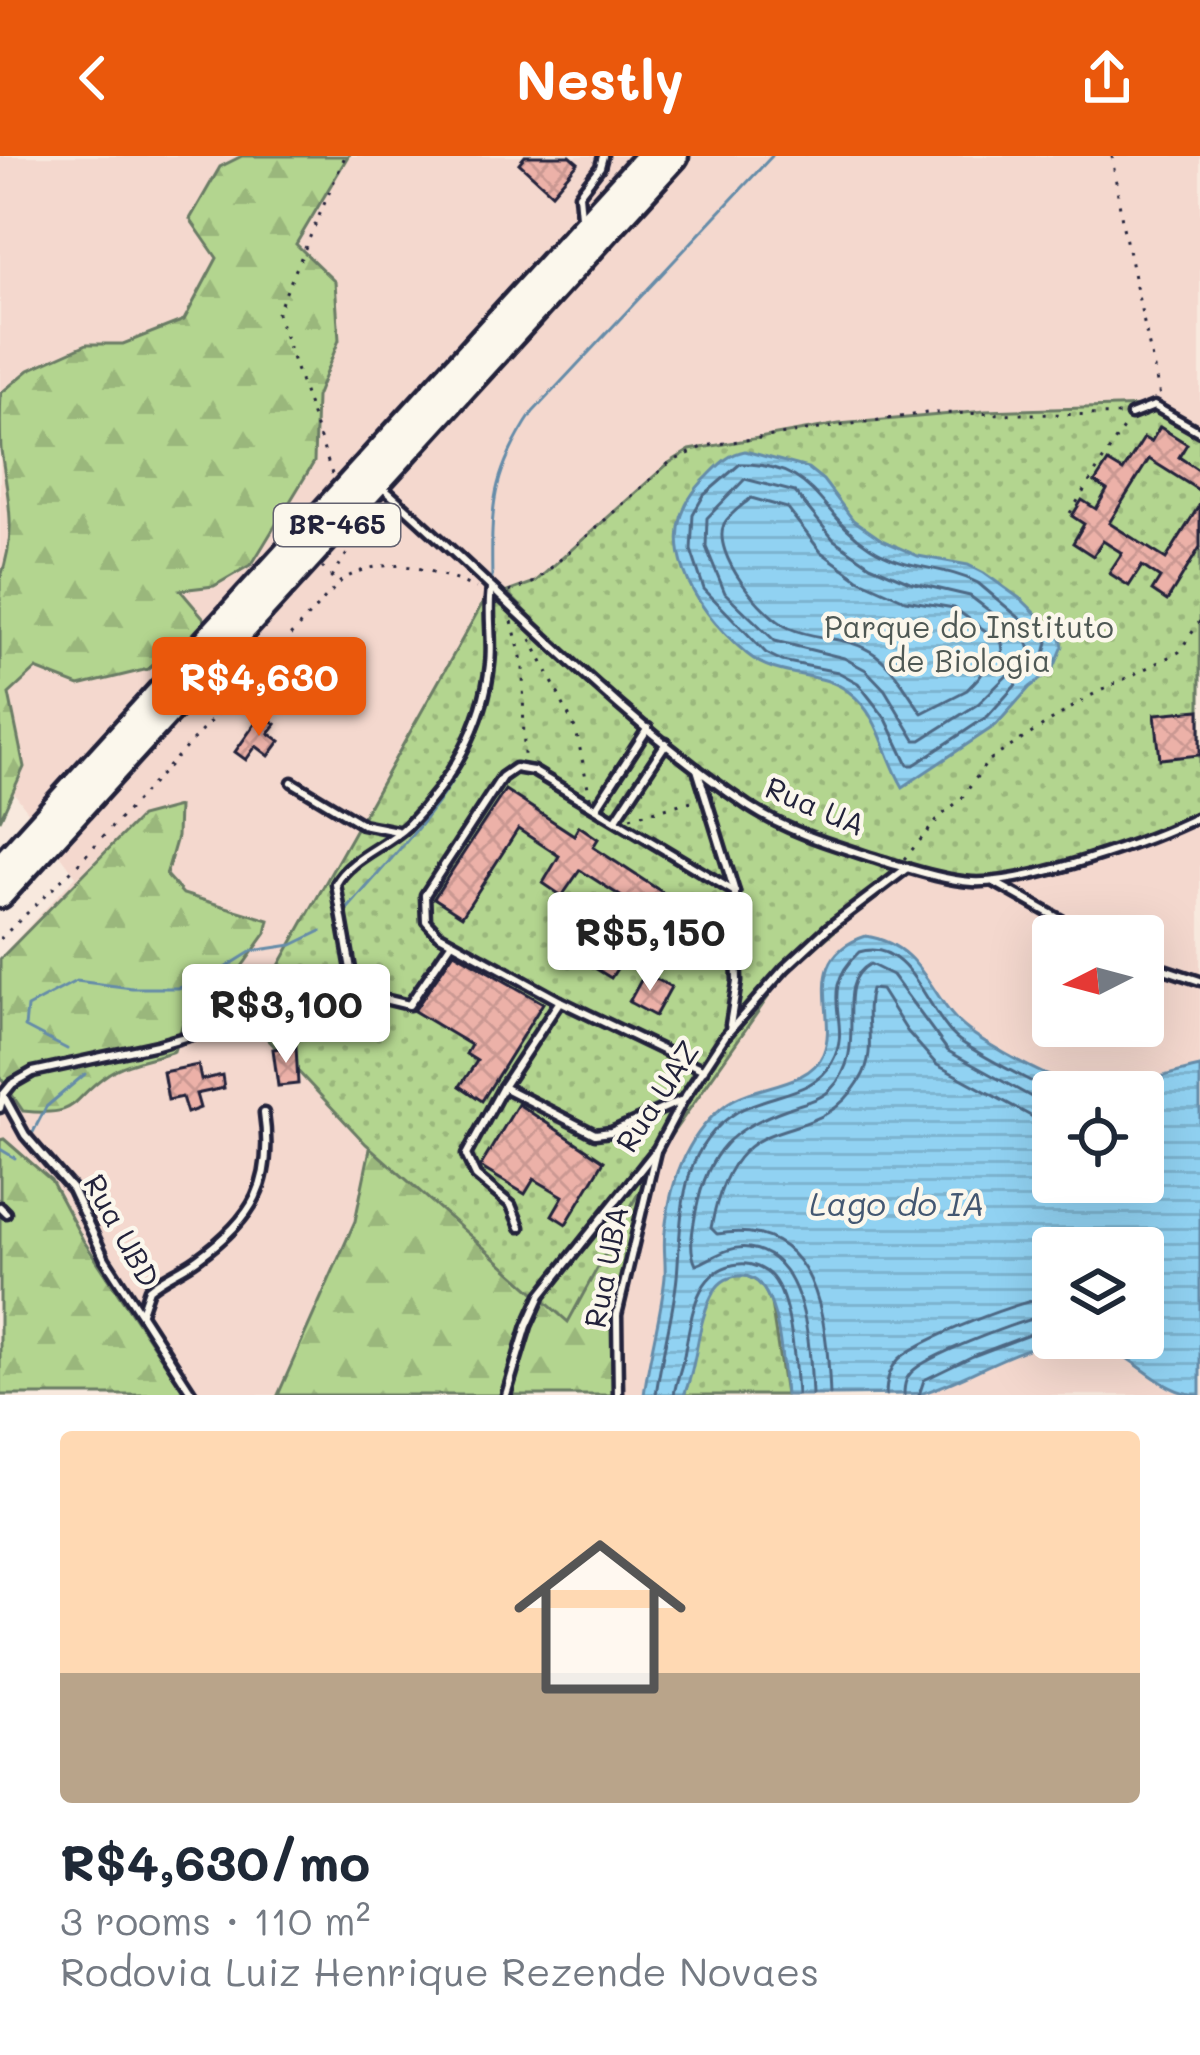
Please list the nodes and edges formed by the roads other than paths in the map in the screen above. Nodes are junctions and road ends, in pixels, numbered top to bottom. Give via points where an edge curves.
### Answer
1 (603, 156) edge
2 (649, 156) edge
3 (675, 156) edge
4 (588, 224) junction
5 (1131, 415) road end
6 (1200, 432) edge
7 (377, 482) junction
8 (491, 588) junction
9 (648, 728) junction
10 (666, 743) junction
11 (696, 765) junction
12 (292, 782) dead end
13 (593, 807) junction
14 (1200, 816) edge
15 (616, 819) junction
16 (401, 832) junction
17 (903, 867) junction
18 (0, 868) edge
19 (993, 882) junction
20 (735, 892) junction
21 (0, 895) edge
22 (1052, 915) edge
23 (452, 942) junction
24 (1164, 969) edge
25 (1200, 981) edge
26 (355, 992) junction
27 (560, 1001) junction
28 (725, 1036) junction
29 (704, 1070) junction
30 (503, 1087) junction
31 (3, 1094) junction
32 (683, 1100) junction
33 (0, 1108) edge
34 (264, 1113) dead end
35 (657, 1149) junction
36 (520, 1227) dead end
37 (141, 1316) junction
38 (193, 1395) edge
39 (506, 1395) edge
40 (618, 1395) edge

1 - 4 lane via 579,194 578,212
2 - 4 highway, BR-465
3 - 7 highway, BR-465
4 - 18 highway, BR-465
5 - 6 lane via 1162,408
7 - 8 lane, Rua UA
7 - 21 highway, BR-465
8 - 9 lane, Rua UA
8 - 16 lane via 490,667 474,728
9 - 10 lane, Rua UA
9 - 13 lane
10 - 11 lane, Rua UA
10 - 15 lane
11 - 17 lane, Rua UA via 797,832
11 - 20 lane
12 - 16 lane via 362,824
13 - 15 lane
13 - 23 lane via 524,768 502,776 425,895 426,921
14 - 19 lane, Rua UA via 1126,847
15 - 20 lane
16 - 26 lane via 336,884
17 - 19 lane, Rua UA
17 - 28 lane, Rua UAZ via 784,968
19 - 22 lane
20 - 28 lane via 737,982
23 - 26 lane via 409,1005
23 - 27 lane
24 - 25 lane
26 - 31 lane via 33,1072
27 - 29 lane
27 - 30 lane
28 - 29 lane, Rua UAZ
29 - 32 lane, Rua UAZ
30 - 32 lane via 595,1134
30 - 36 lane via 466,1160 511,1205
31 - 33 lane
31 - 37 lane, Rua UBD via 20,1128 72,1189
32 - 35 lane, Rua UAZ
34 - 37 lane via 269,1150 249,1211 201,1256 148,1289
35 - 39 lane, Rua UAZ via 541,1295
35 - 40 lane, Rua UBA via 617,1315
37 - 38 lane, Rua UBD

